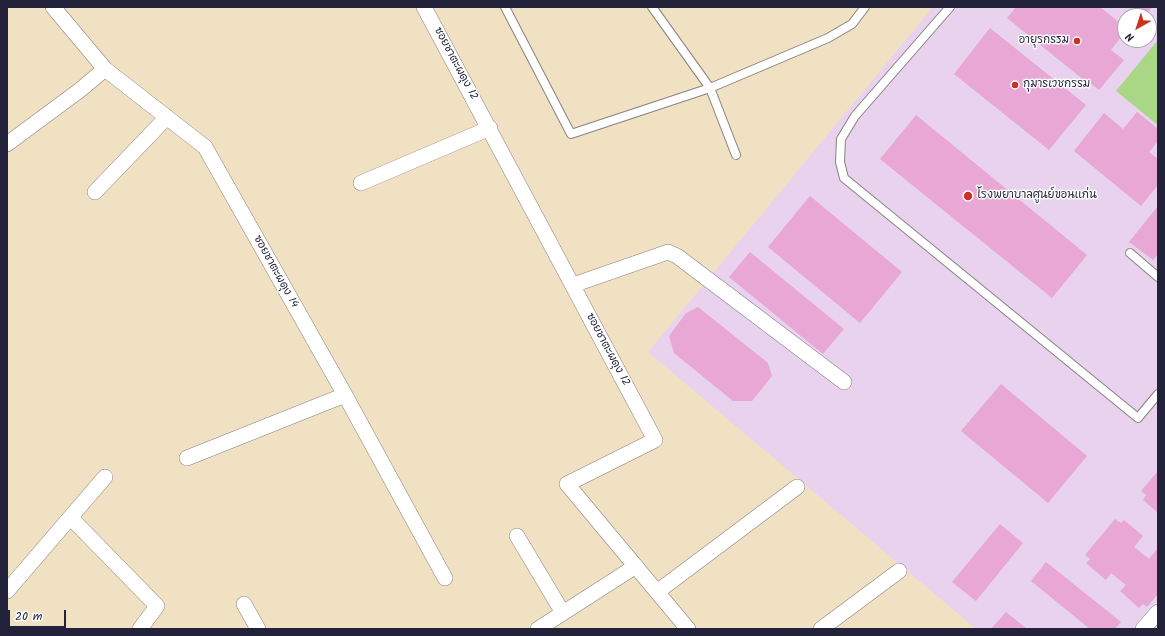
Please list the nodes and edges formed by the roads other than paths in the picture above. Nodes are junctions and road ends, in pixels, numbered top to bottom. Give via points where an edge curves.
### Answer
1 (53, 7) edge
2 (424, 7) edge
3 (505, 7) edge
4 (652, 7) edge
5 (865, 7) edge
6 (950, 7) edge
7 (105, 69) junction
8 (710, 88) junction
9 (167, 117) junction
10 (490, 128) junction
11 (7, 144) edge
12 (736, 155) dead end
13 (361, 183) dead end
14 (95, 192) dead end
15 (1130, 253) dead end
16 (1158, 277) edge
17 (573, 285) junction
18 (844, 382) dead end
19 (1158, 394) edge
20 (345, 395) junction
21 (187, 458) dead end
22 (105, 477) dead end
23 (797, 486) dead end
24 (71, 518) junction
25 (516, 536) dead end
26 (636, 566) junction
27 (899, 571) dead end
28 (445, 578) dead end
29 (7, 591) edge
30 (657, 592) junction
31 (244, 604) dead end
32 (1158, 612) edge
33 (563, 613) junction
34 (140, 629) edge
35 (258, 629) edge
36 (538, 629) edge
37 (688, 629) edge
38 (821, 629) edge
39 (1143, 629) edge

1 - 7 street, ซอยชาตะผดุง 14
2 - 10 street, ซอยชาตะผดุง 12
3 - 8 lane via 571,134
4 - 8 lane
5 - 8 lane via 852,24 828,38
6 - 19 lane via 856,116 841,139 840,162 844,178 1138,418
7 - 9 street, ซอยชาตะผดุง 14
7 - 11 street
8 - 12 lane
9 - 14 street
9 - 20 street, ซอยชาตะผดุง 14 via 205,147
10 - 13 street
10 - 17 street, ซอยชาตะผดุง 12
15 - 16 lane
17 - 18 street via 668,252 677,256
17 - 26 street, ซอยชาตะผดุง 12 via 655,440 567,484
20 - 21 street
20 - 28 street, ซอยชาตะผดุง 14
22 - 24 street
23 - 30 street
24 - 29 street
24 - 34 street via 157,606
25 - 33 street
26 - 30 street, ซอยชาตะผดุง 12
26 - 33 street
27 - 38 street
30 - 37 street, ซอยชาตะผดุง 12
31 - 35 street
32 - 39 street
33 - 36 street

